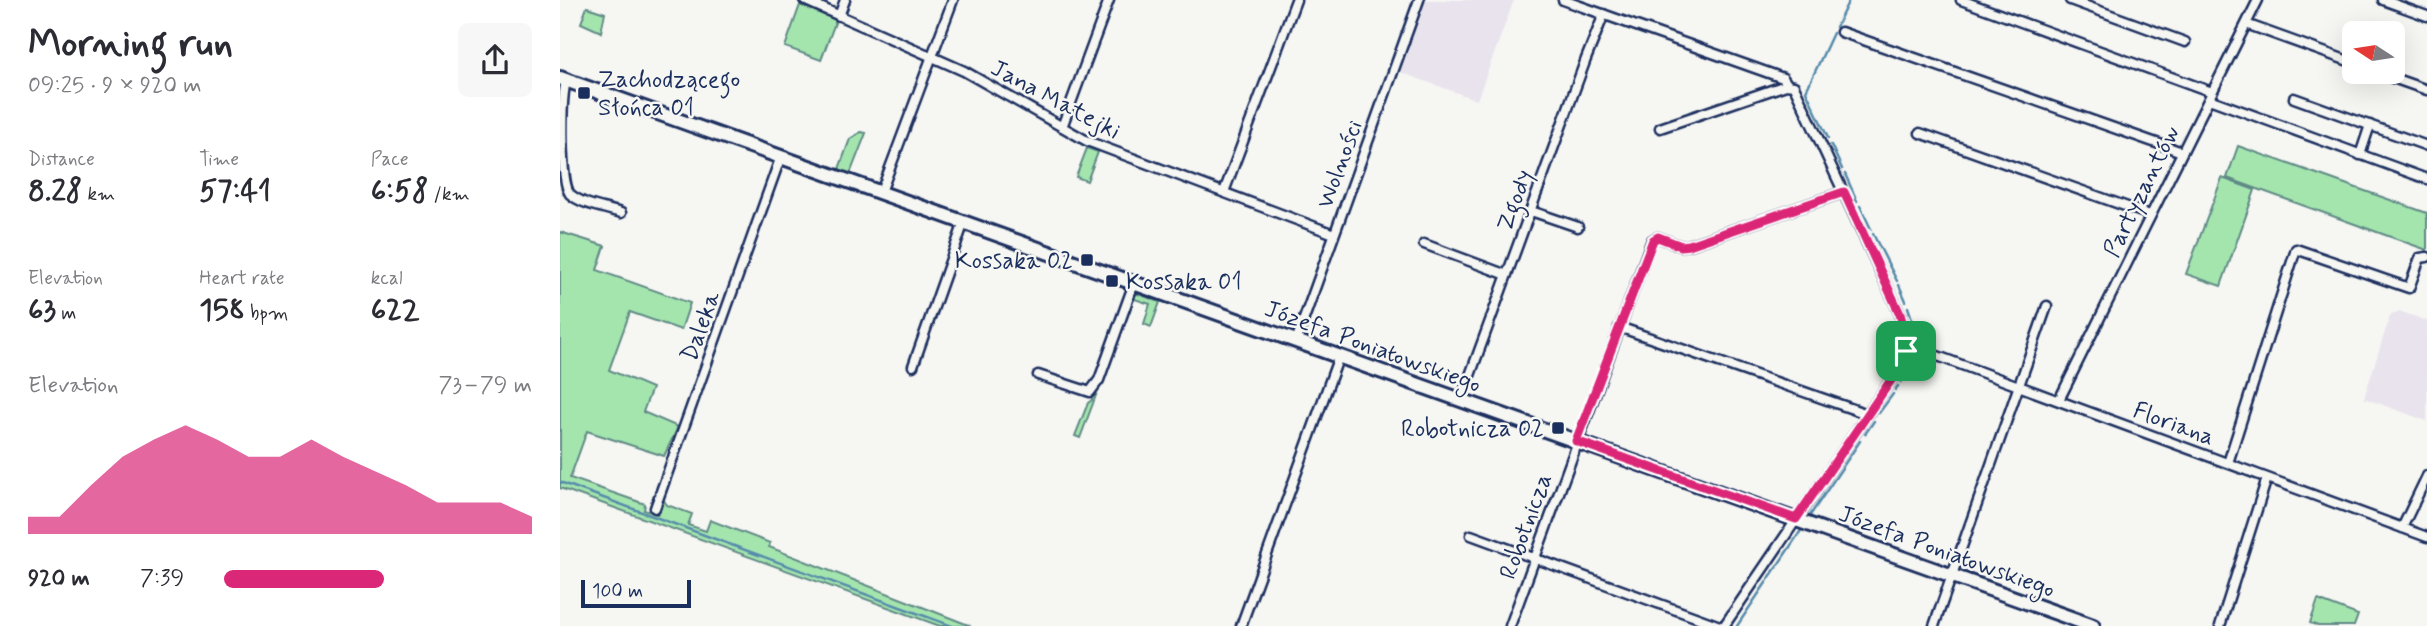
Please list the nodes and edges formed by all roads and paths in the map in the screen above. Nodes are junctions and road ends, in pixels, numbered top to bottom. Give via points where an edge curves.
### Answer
1 (804, 0) edge
2 (845, 0) edge
3 (953, 0) edge
4 (1109, 0) edge
5 (1296, 0) edge
6 (1419, 0) edge
7 (1563, 0) edge
8 (1962, 0) edge
9 (2070, 0) edge
10 (2383, 0) edge
11 (2256, 1) edge
12 (1604, 15) junction
13 (839, 16) junction
14 (2427, 16) edge
15 (2246, 24) junction
16 (1841, 32) dead end
17 (2185, 42) dead end
18 (931, 57) junction
19 (2342, 59) edge
20 (563, 80) edge
21 (2405, 82) edge
22 (1790, 85) junction
23 (2427, 90) edge
24 (2210, 95) junction
25 (2294, 98) dead end
26 (2370, 125) junction
27 (1062, 127) junction
28 (1660, 128) dead end
29 (1920, 133) dead end
30 (2427, 146) edge
31 (2182, 152) junction
32 (2360, 155) junction
33 (781, 156) junction
34 (2427, 179) edge
35 (881, 192) junction
36 (1224, 192) junction
37 (1844, 192) junction
38 (1531, 211) junction
39 (621, 213) dead end
40 (2150, 215) junction
41 (964, 222) junction
42 (1578, 227) dead end
43 (1334, 234) junction
44 (1424, 244) dead end
45 (2427, 257) edge
46 (1507, 275) junction
47 (1134, 283) junction
48 (2047, 306) dead end
49 (1619, 327) junction
50 (1296, 341) junction
51 (1916, 351) junction
52 (1339, 356) junction
53 (913, 366) dead end
54 (1038, 375) dead end
55 (2019, 386) junction
56 (1461, 400) junction
57 (2059, 400) junction
58 (1867, 414) junction
59 (1576, 441) junction
60 (2228, 463) junction
61 (2427, 475) edge
62 (2267, 478) junction
63 (655, 508) dead end
64 (1796, 519) junction
65 (2402, 528) junction
66 (1471, 535) dead end
67 (2427, 537) edge
68 (1535, 557) junction
69 (1952, 575) junction
70 (1241, 626) edge
71 (1510, 626) edge
72 (1722, 626) edge
73 (1934, 626) edge
74 (2093, 626) edge
75 (2220, 626) edge

1 - 13 street, Jana Matejki
2 - 13 street
3 - 18 street
4 - 27 street
5 - 36 street
6 - 43 street, Wolności
7 - 12 street
8 - 24 street
9 - 17 street
10 - 14 street
11 - 15 street, Partyzantów
12 - 22 street via 1783,78
12 - 38 street, Zgody
13 - 18 street, Jana Matejki
15 - 19 street
15 - 24 street, Partyzantów
16 - 31 street
18 - 27 street, Jana Matejki
18 - 35 street
20 - 33 street, Józefa Poniatowskiego
20 - 39 street via 562,181 569,193 580,199
21 - 23 street
22 - 28 street
22 - 37 street
24 - 31 street, Partyzantów
24 - 32 street
25 - 26 street
26 - 30 street
26 - 32 street
27 - 36 street, Jana Matejki via 1096,145
29 - 40 street
31 - 40 street, Partyzantów
32 - 34 street
33 - 35 street, Józefa Poniatowskiego
33 - 63 street, Daleka
35 - 41 street, Józefa Poniatowskiego
36 - 43 street, Jana Matejki
37 - 49 street, Robotnicza via 1689,245 1658,237 1651,243
37 - 51 street
38 - 42 street
38 - 46 street, Zgody
40 - 57 street, Partyzantów
41 - 47 street, Józefa Poniatowskiego
41 - 53 street
43 - 50 street, Wolności
44 - 46 street
45 - 60 street via 2420,258 2409,288 2296,249
46 - 56 street, Zgody
47 - 50 street, Józefa Poniatowskiego
47 - 54 street via 1099,380 1090,392
48 - 55 street
49 - 58 street
49 - 59 street, Robotnicza
50 - 52 street, Józefa Poniatowskiego
51 - 55 street, Floriana
51 - 58 street
52 - 56 street, Józefa Poniatowskiego
52 - 70 street
55 - 57 street, Floriana
55 - 69 street
56 - 59 street, Józefa Poniatowskiego
57 - 60 street, Floriana
58 - 64 street
59 - 64 street, Józefa Poniatowskiego
59 - 68 street, Robotnicza
60 - 62 street, Floriana
61 - 65 street
62 - 65 street, Floriana
62 - 75 street
64 - 69 street, Józefa Poniatowskiego
64 - 72 street
65 - 67 street, Floriana
66 - 68 street
68 - 71 street, Robotnicza
68 - 72 street
69 - 73 street
69 - 74 street, Józefa Poniatowskiego

